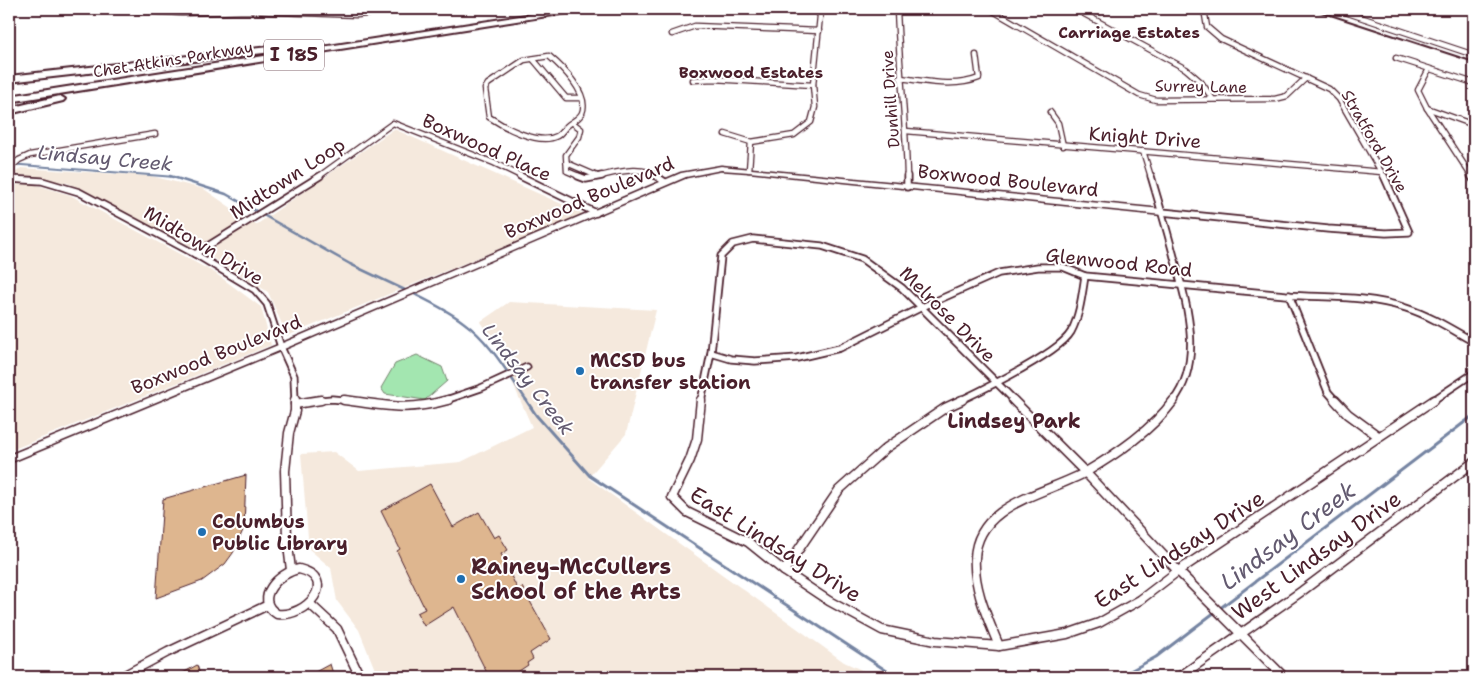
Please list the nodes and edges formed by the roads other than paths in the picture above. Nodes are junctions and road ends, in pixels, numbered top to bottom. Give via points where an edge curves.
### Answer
1 (102, 9) edge
2 (127, 9) edge
3 (348, 9) edge
4 (411, 9) edge
5 (539, 9) edge
6 (579, 9) edge
7 (816, 9) edge
8 (897, 9) edge
9 (990, 9) edge
10 (1075, 9) edge
11 (1204, 9) edge
12 (1336, 9) edge
13 (343, 15) junction
14 (819, 31) junction
15 (672, 34) dead end
16 (306, 46) junction
17 (976, 55) dead end
18 (1474, 55) edge
19 (282, 57) junction
20 (533, 58) junction
21 (1396, 58) dead end
22 (1430, 69) junction
23 (900, 78) junction
24 (1306, 78) junction
25 (9, 79) edge
26 (694, 80) dead end
27 (1474, 83) edge
28 (814, 84) junction
29 (9, 92) edge
30 (581, 98) junction
31 (1212, 98) junction
32 (9, 100) edge
33 (1427, 108) junction
34 (9, 111) edge
35 (1050, 112) dead end
36 (393, 123) joint
37 (573, 123) junction
38 (1474, 125) edge
39 (906, 131) junction
40 (155, 134) dead end
41 (724, 134) dead end
42 (751, 142) junction
43 (1063, 146) junction
44 (1143, 151) junction
45 (567, 163) junction
46 (9, 169) edge
47 (580, 169) junction
48 (749, 170) junction
49 (1382, 172) junction
50 (575, 174) junction
51 (598, 176) junction
52 (9, 179) edge
53 (1474, 180) edge
54 (665, 182) junction
55 (907, 187) junction
56 (1162, 212) junction
57 (1400, 212) joint
58 (596, 213) junction
59 (195, 254) junction
60 (1085, 276) junction
61 (1180, 284) junction
62 (1289, 295) junction
63 (920, 308) junction
64 (1474, 342) edge
65 (281, 347) junction
66 (711, 353) junction
67 (527, 366) dead end
68 (1474, 373) edge
69 (995, 384) junction
70 (295, 404) junction
71 (1378, 436) junction
72 (9, 458) edge
73 (1474, 462) edge
74 (1085, 472) junction
75 (674, 493) joint
76 (291, 570) junction
77 (1178, 571) junction
78 (784, 572) junction
79 (309, 603) junction
80 (268, 605) junction
81 (1240, 633) junction
82 (999, 646) junction
83 (121, 677) edge
84 (360, 677) edge
85 (1179, 677) edge
86 (1284, 677) edge

1 - 2 street
2 - 13 street
3 - 13 street
4 - 13 street
5 - 16 highway, Chet Atkins Parkway / I 185
6 - 19 highway, Chet Atkins Parkway / I 185
7 - 14 street via 820,16
8 - 23 street, Dunhill Drive
9 - 31 street, Surrey Lane via 1139,95 1156,100
10 - 31 street via 1186,69
11 - 24 street, Stratford Drive via 1207,27 1221,39
12 - 18 street
14 - 15 street via 695,26
14 - 28 street
16 - 25 highway
16 - 29 highway, Chet Atkins Parkway / I 185
17 - 23 street via 979,78 973,81
19 - 32 highway, Chet Atkins Parkway / I 185
19 - 34 highway
20 - 30 street via 566,98
20 - 30 street via 549,56 571,77
20 - 37 street via 524,60 488,84 485,89 489,117 503,127 537,138 555,137
21 - 22 street
22 - 27 street
22 - 33 street via 1418,90
23 - 39 street, Dunhill Drive
24 - 31 street, Surrey Lane via 1287,96 1276,99
24 - 49 street, Stratford Drive via 1329,88 1339,99
26 - 28 street
28 - 42 street via 815,107 807,127 786,138
30 - 37 street via 583,113
33 - 38 street
33 - 53 street
35 - 43 street via 1058,122
36 - 58 street, Boxwood Place via 494,163
36 - 59 street, Midtown Loop via 336,166
37 - 45 street via 581,129 566,156
39 - 43 street, Knight Drive
39 - 55 street, Dunhill Drive
40 - 46 street via 30,155
41 - 42 street
42 - 48 street
43 - 44 street, Knight Drive
44 - 49 street, Knight Drive
44 - 56 street
45 - 47 street
45 - 50 street via 567,171
47 - 50 street
47 - 51 street
48 - 54 street, Boxwood Boulevard via 722,168
48 - 55 street, Boxwood Boulevard
49 - 57 street, Stratford Drive
50 - 51 street via 586,178
51 - 54 street via 631,170 654,174
52 - 59 street, Midtown Drive via 42,181 80,192
54 - 58 street, Boxwood Boulevard
55 - 56 street, Boxwood Boulevard
56 - 57 street, Boxwood Boulevard via 1328,229 1409,232
56 - 61 street
58 - 65 street, Boxwood Boulevard
59 - 65 street, Midtown Drive via 255,290 266,304
60 - 61 street, Glenwood Road
60 - 63 street, Glenwood Road via 1063,268 1017,270 986,278
60 - 69 street via 1082,303 1070,334 1045,355
61 - 62 street, Glenwood Road
61 - 74 street via 1189,314 1190,348 1179,394 1166,411 1132,441
62 - 64 street, Glenwood Road via 1362,298 1407,309 1441,322
62 - 71 street via 1328,392 1348,414
63 - 66 street, Glenwood Road via 840,348 797,358 755,361
63 - 66 street, Melrose Drive via 902,288 853,254 763,238 742,240 721,256
63 - 69 street, Melrose Drive
65 - 70 street, Midtown Drive via 294,376
65 - 72 street, Boxwood Boulevard
66 - 75 street, Melrose Drive via 702,392 697,439
67 - 70 street via 456,398 426,406 399,408 342,400
68 - 71 street, East Lindsay Drive
69 - 74 street, Melrose Drive
69 - 78 street via 945,408 865,466 839,490
70 - 76 street, Midtown Drive via 285,471
71 - 77 street, East Lindsay Drive
73 - 81 street, West Lindsay Drive via 1302,591
74 - 77 street, Melrose Drive
74 - 82 street via 1000,511 983,527 975,550 975,576
75 - 78 street, East Lindsay Drive via 672,497 687,512 748,542
76 - 79 street via 306,569 316,576 317,589
76 - 80 street via 272,585 268,592
77 - 81 street, Melrose Drive
77 - 82 street, East Lindsay Drive via 1140,600 1100,623 1067,634
78 - 82 street, East Lindsay Drive via 882,630 935,641
79 - 80 street via 294,614 285,616 277,615
79 - 84 street via 337,629
80 - 83 street
81 - 85 street, West Lindsay Drive
81 - 86 street, Melrose Drive

